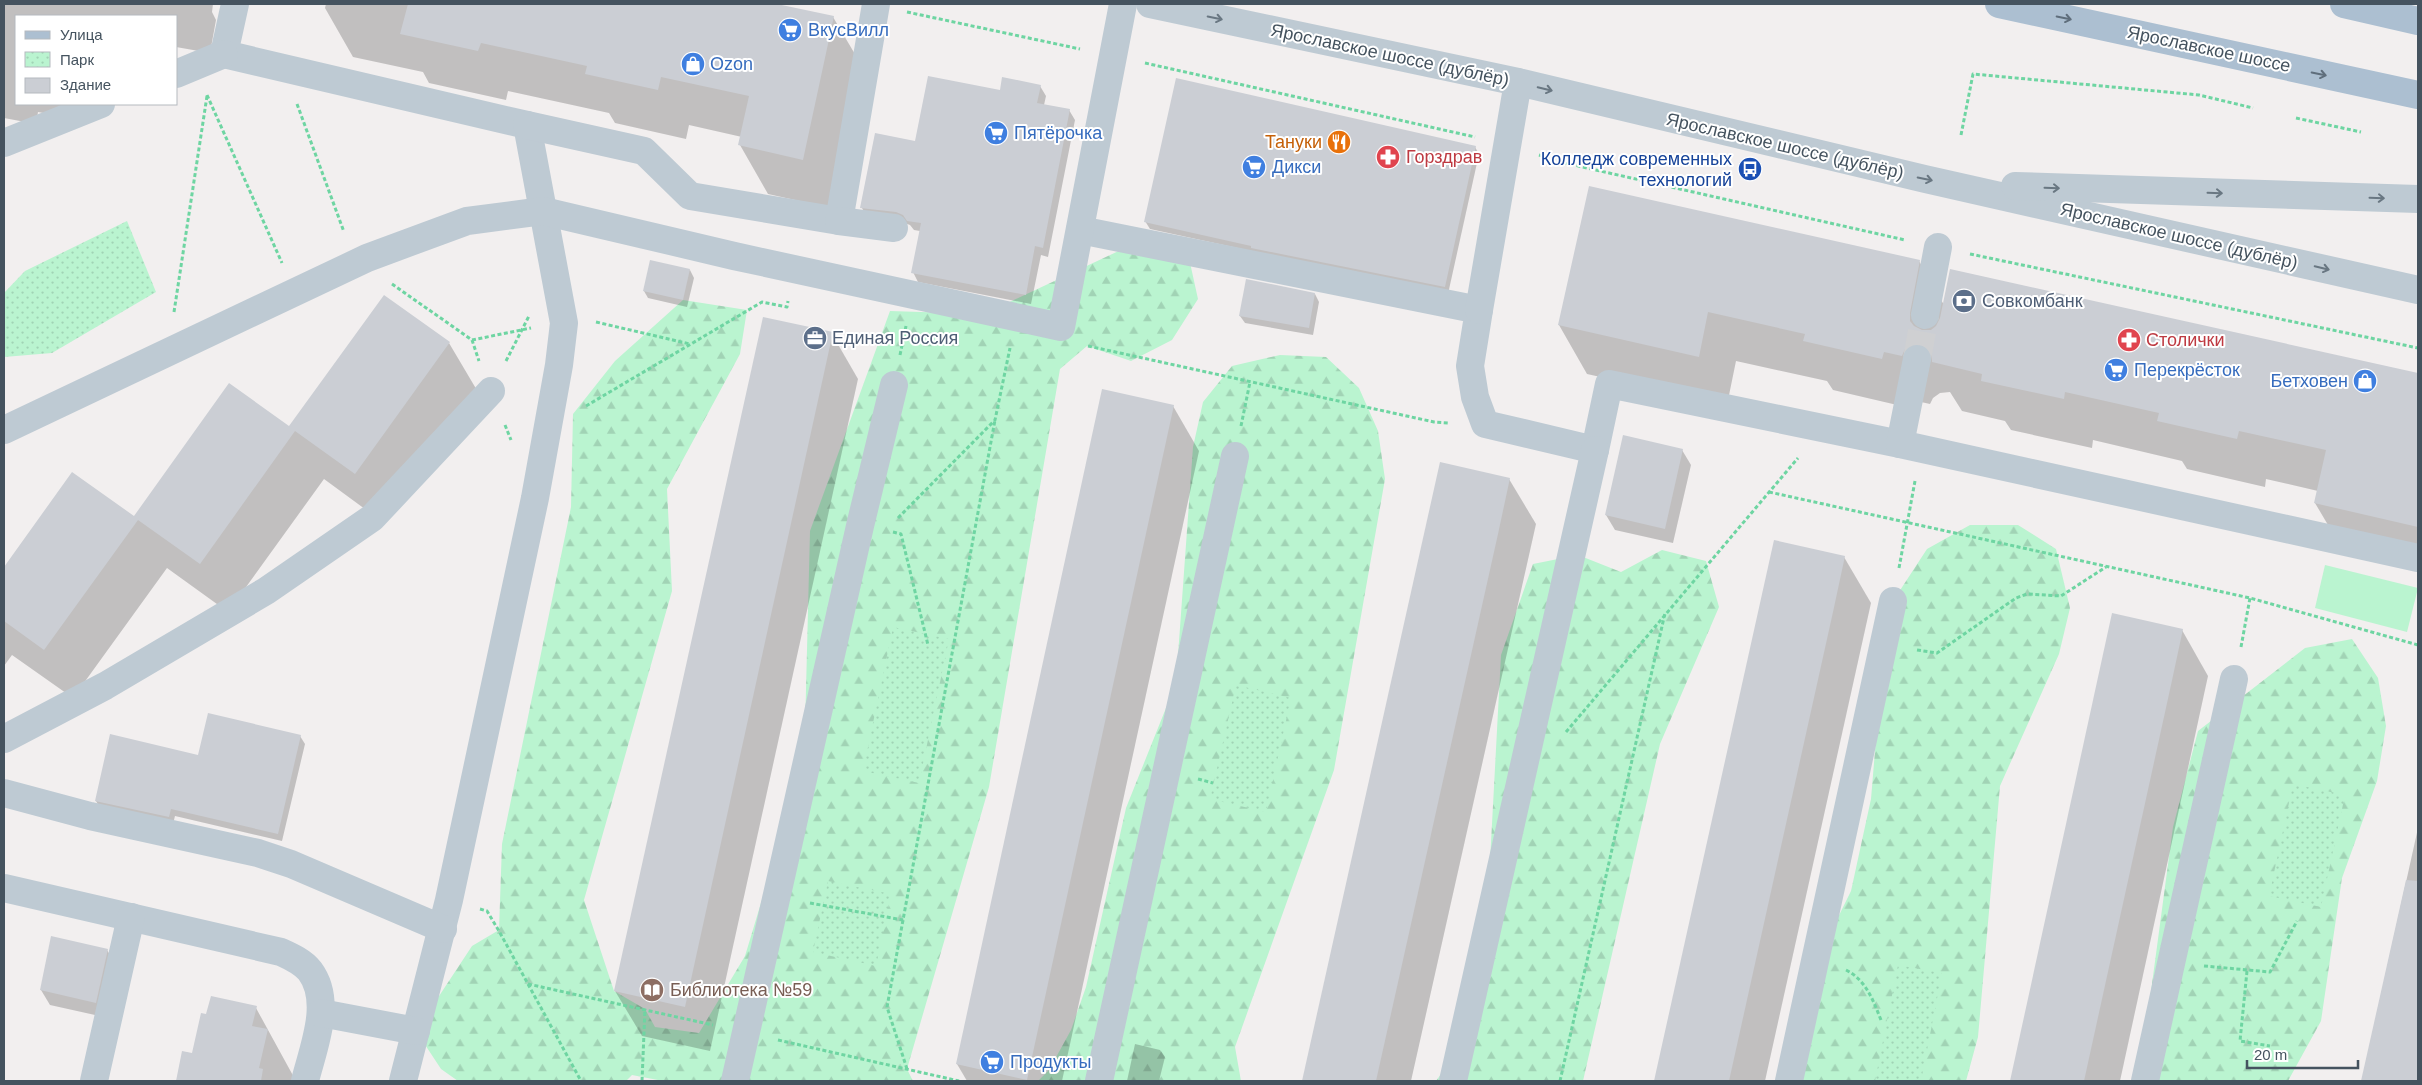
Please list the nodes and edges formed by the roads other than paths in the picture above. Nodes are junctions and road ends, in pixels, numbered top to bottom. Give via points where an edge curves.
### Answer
1 (235, 4) edge
2 (1123, 4) edge
3 (1150, 4) edge
4 (1999, 4) edge
5 (2344, 4) edge
6 (876, 5) edge
7 (2418, 20) edge
8 (224, 54) junction
9 (186, 69) edge
10 (1518, 82) junction
11 (2418, 95) edge
12 (98, 105) edge
13 (527, 125) junction
14 (4, 142) edge
15 (1951, 184) junction
16 (2418, 199) edge
17 (543, 211) junction
18 (839, 221) junction
19 (894, 228) dead end
20 (1080, 230) junction
21 (1938, 247) road end
22 (2418, 290) edge
23 (1480, 310) junction
24 (1925, 315) tunnel mouth
25 (1917, 359) tunnel mouth
26 (894, 384) road end
27 (491, 391) road end
28 (4, 430) edge
29 (1911, 446) junction
30 (1596, 450) junction
31 (1235, 456) road end
32 (2418, 558) edge
33 (1893, 601) road end
34 (2234, 679) road end
35 (4, 739) edge
36 (4, 793) edge
37 (4, 888) edge
38 (131, 917) junction
39 (443, 929) junction
40 (321, 1014) junction
41 (416, 1031) junction
42 (94, 1081) edge
43 (305, 1081) edge
44 (403, 1081) edge
45 (735, 1081) edge
46 (1099, 1081) edge
47 (1453, 1081) edge
48 (1789, 1081) edge
49 (2145, 1081) edge

1 - 8 street
2 - 20 street
3 -> 10 street, Ярославское шоссе (дублёр)
4 -> 11 main road, Ярославское шоссе
5 - 7 main road
6 - 18 street
8 - 9 street
8 - 13 street
10 -> 15 street, Ярославское шоссе (дублёр)
10 - 23 street
12 - 14 street
13 - 17 street
13 - 18 street via 644,151 690,196
15 -> 16 street
15 -> 22 street, Ярославское шоссе (дублёр)
17 - 20 street via 1061,327
17 - 28 street via 467,221 367,258
17 - 39 street via 564,323 559,365 535,498
18 - 19 street
20 - 23 street
21 - 24 street
23 - 30 street via 1470,366 1475,398 1484,424
25 - 29 street
26 - 45 street via 872,528
27 - 35 street via 372,518 266,592 105,686
29 - 30 street via 1609,384
29 - 32 street
30 - 47 street
31 - 46 street
33 - 48 street
34 - 49 street
36 - 39 street via 291,864
37 - 38 street
38 - 40 street via 281,952 300,961 311,972 320,994
38 - 42 street
39 - 41 street
40 - 41 street
40 - 43 street
41 - 44 street

